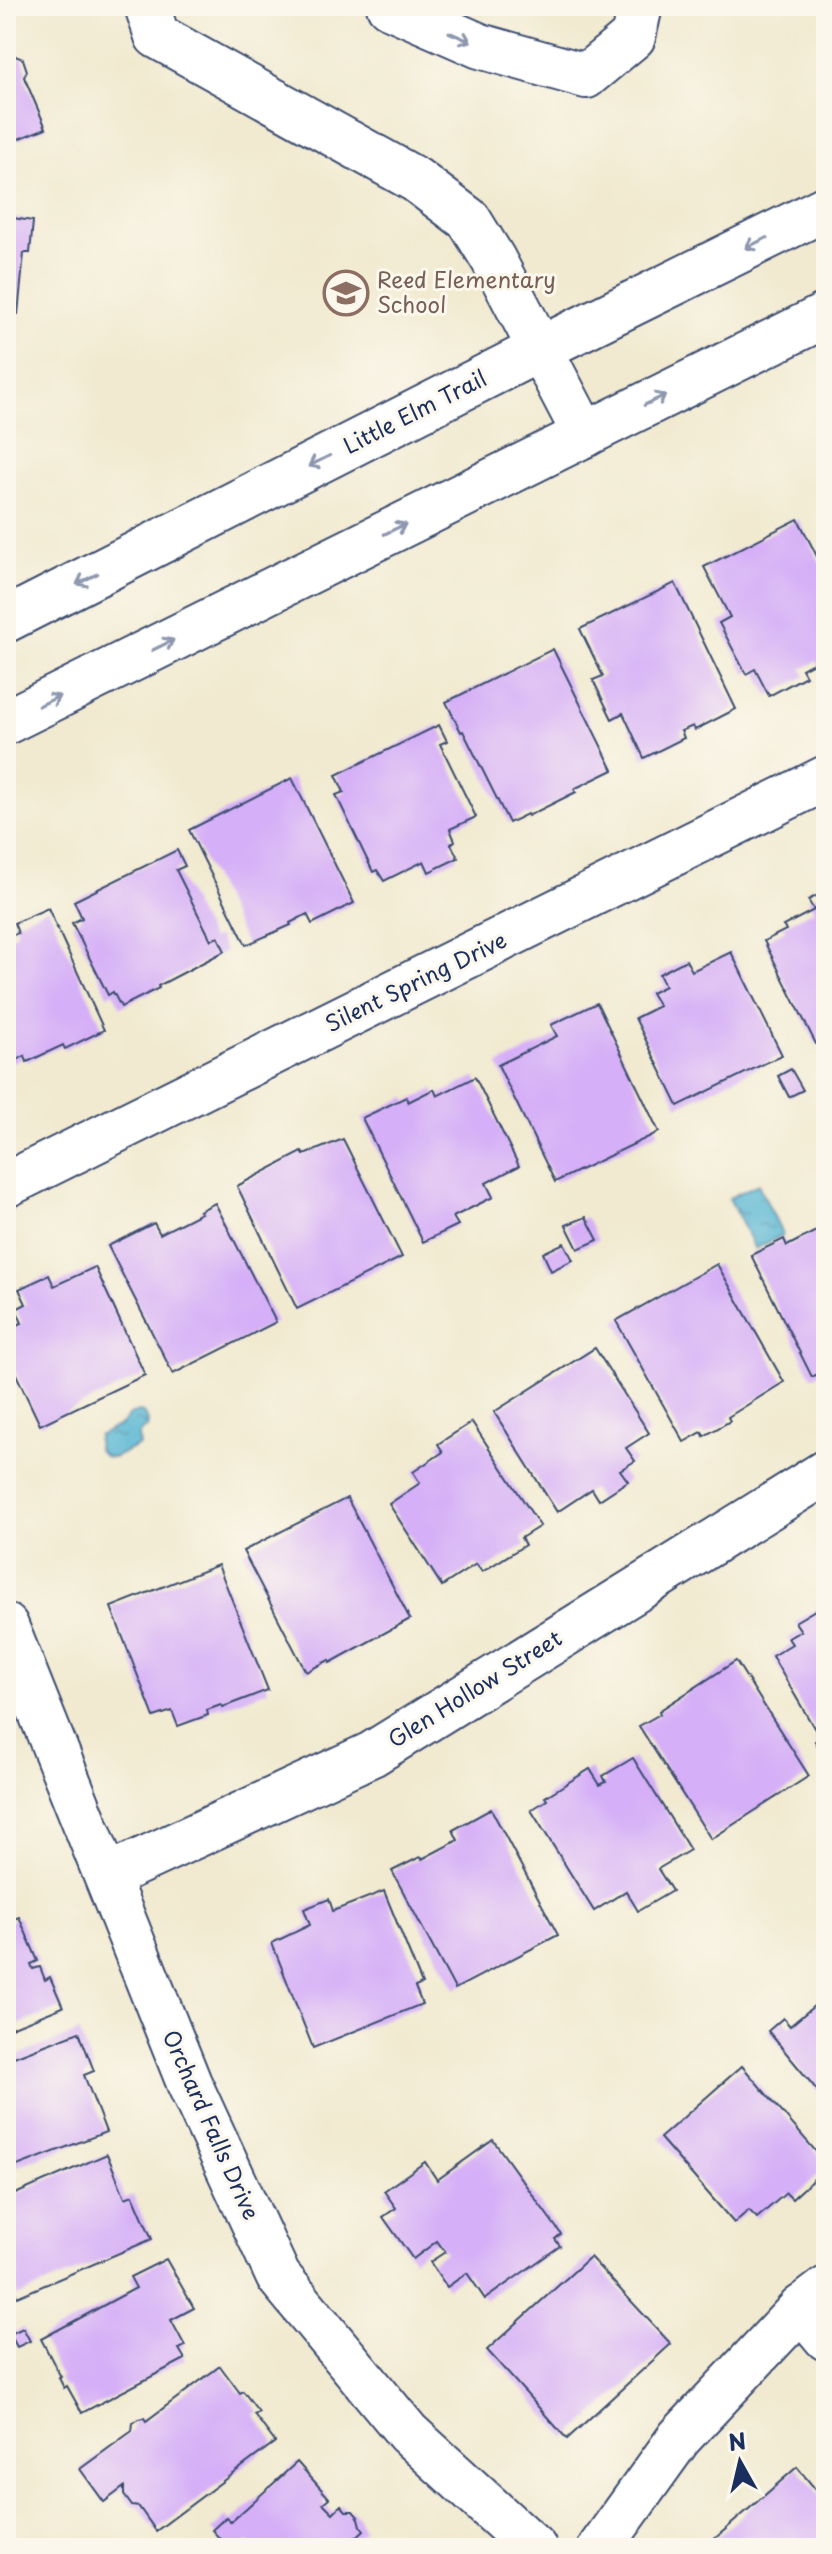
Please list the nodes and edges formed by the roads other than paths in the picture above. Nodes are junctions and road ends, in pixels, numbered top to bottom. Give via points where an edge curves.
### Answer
1 (147, 6) edge
2 (389, 6) edge
3 (640, 6) edge
4 (826, 208) edge
5 (826, 315) edge
6 (538, 350) junction
7 (585, 435) junction
8 (6, 620) edge
9 (6, 722) edge
10 (826, 778) edge
11 (6, 1185) edge
12 (826, 1472) edge
13 (6, 1626) edge
14 (108, 1876) junction
15 (818, 2312) edge
16 (534, 2548) edge
17 (600, 2548) edge

1 - 6 street via 157,36 416,180 469,220
2 -> 3 street via 480,46 586,76 633,37
4 -> 6 street, Little Elm Trail
7 -> 5 street
6 - 7 street
6 -> 8 street, Little Elm Trail
9 -> 7 street
10 - 11 street, Silent Spring Drive
12 - 14 street, Glen Hollow Street via 372,1754
13 - 14 street, Orchard Falls Drive
14 - 16 street, Orchard Falls Drive via 189,2083 278,2276 408,2433
15 - 17 street via 679,2438

